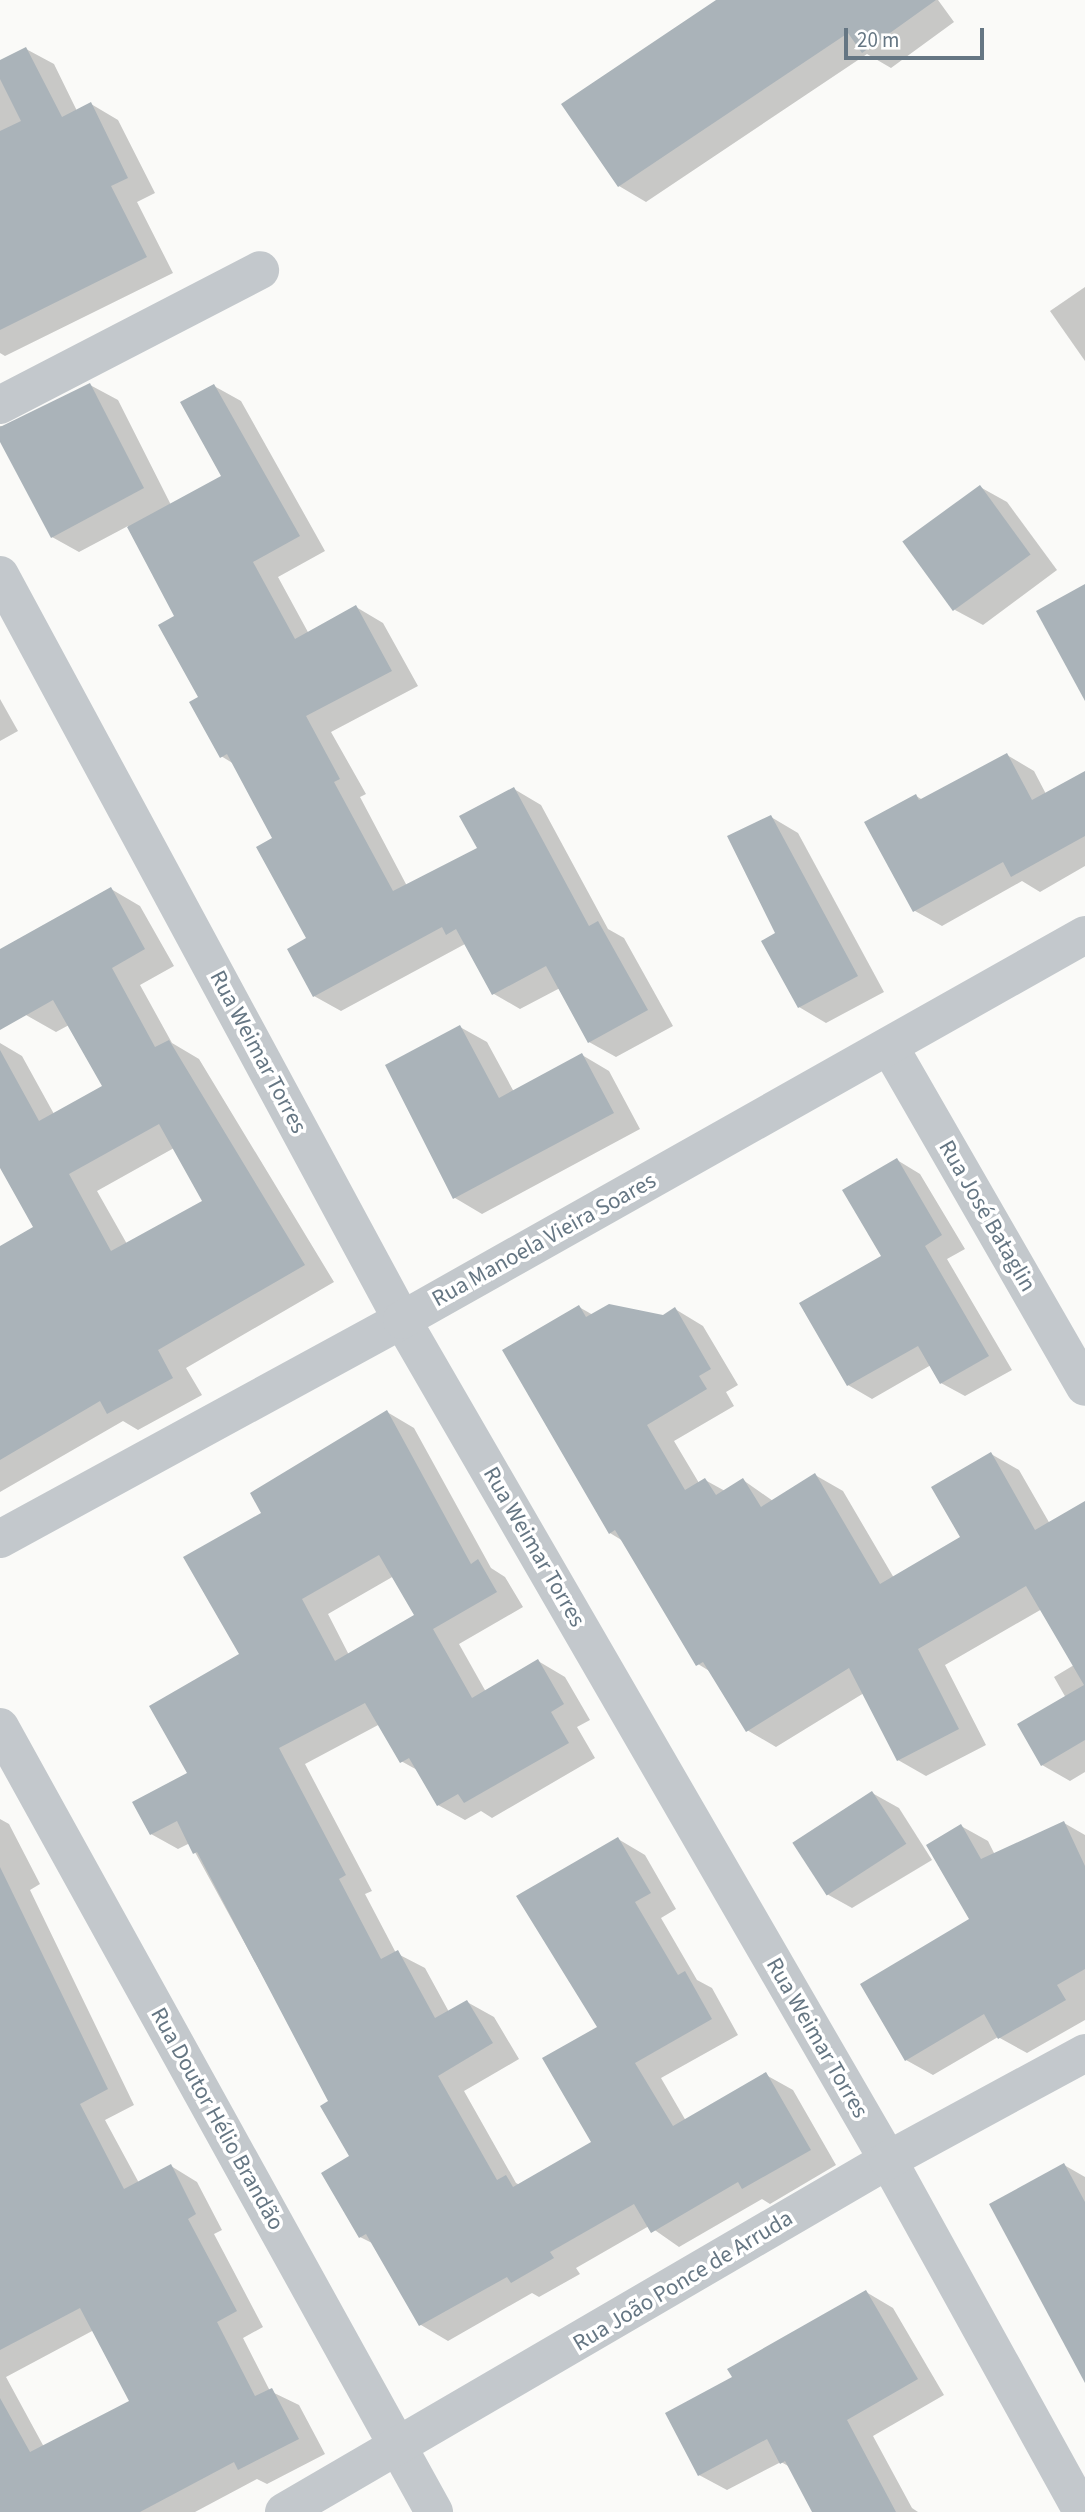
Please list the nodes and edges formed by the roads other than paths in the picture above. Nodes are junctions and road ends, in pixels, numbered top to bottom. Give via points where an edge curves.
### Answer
1 (260, 270) dead end
2 (0, 405) edge
3 (0, 575) edge
4 (1085, 935) edge
5 (889, 1046) junction
6 (402, 1320) junction
7 (1085, 1387) edge
8 (0, 1539) edge
9 (0, 1727) edge
10 (1085, 2053) edge
11 (888, 2160) junction
12 (399, 2449) junction
13 (284, 2512) edge
14 (434, 2512) edge
15 (1082, 2512) edge

1 - 2 street
3 - 6 street, Rua Weimar Torres
4 - 5 street, Rua Manoela Vieira Soares
5 - 6 street, Rua Manoela Vieira Soares
5 - 7 street, Rua José Bataglin
6 - 8 street, Rua Manoela Vieira Soares
6 - 11 street, Rua Weimar Torres
9 - 12 street, Rua Doutor Hélio Brandão
10 - 11 street, Rua João Ponce de Arruda
11 - 12 street, Rua João Ponce de Arruda
11 - 15 street, Rua Weimar Torres
12 - 13 street, Rua João Ponce de Arruda
12 - 14 street, Rua Doutor Hélio Brandão

